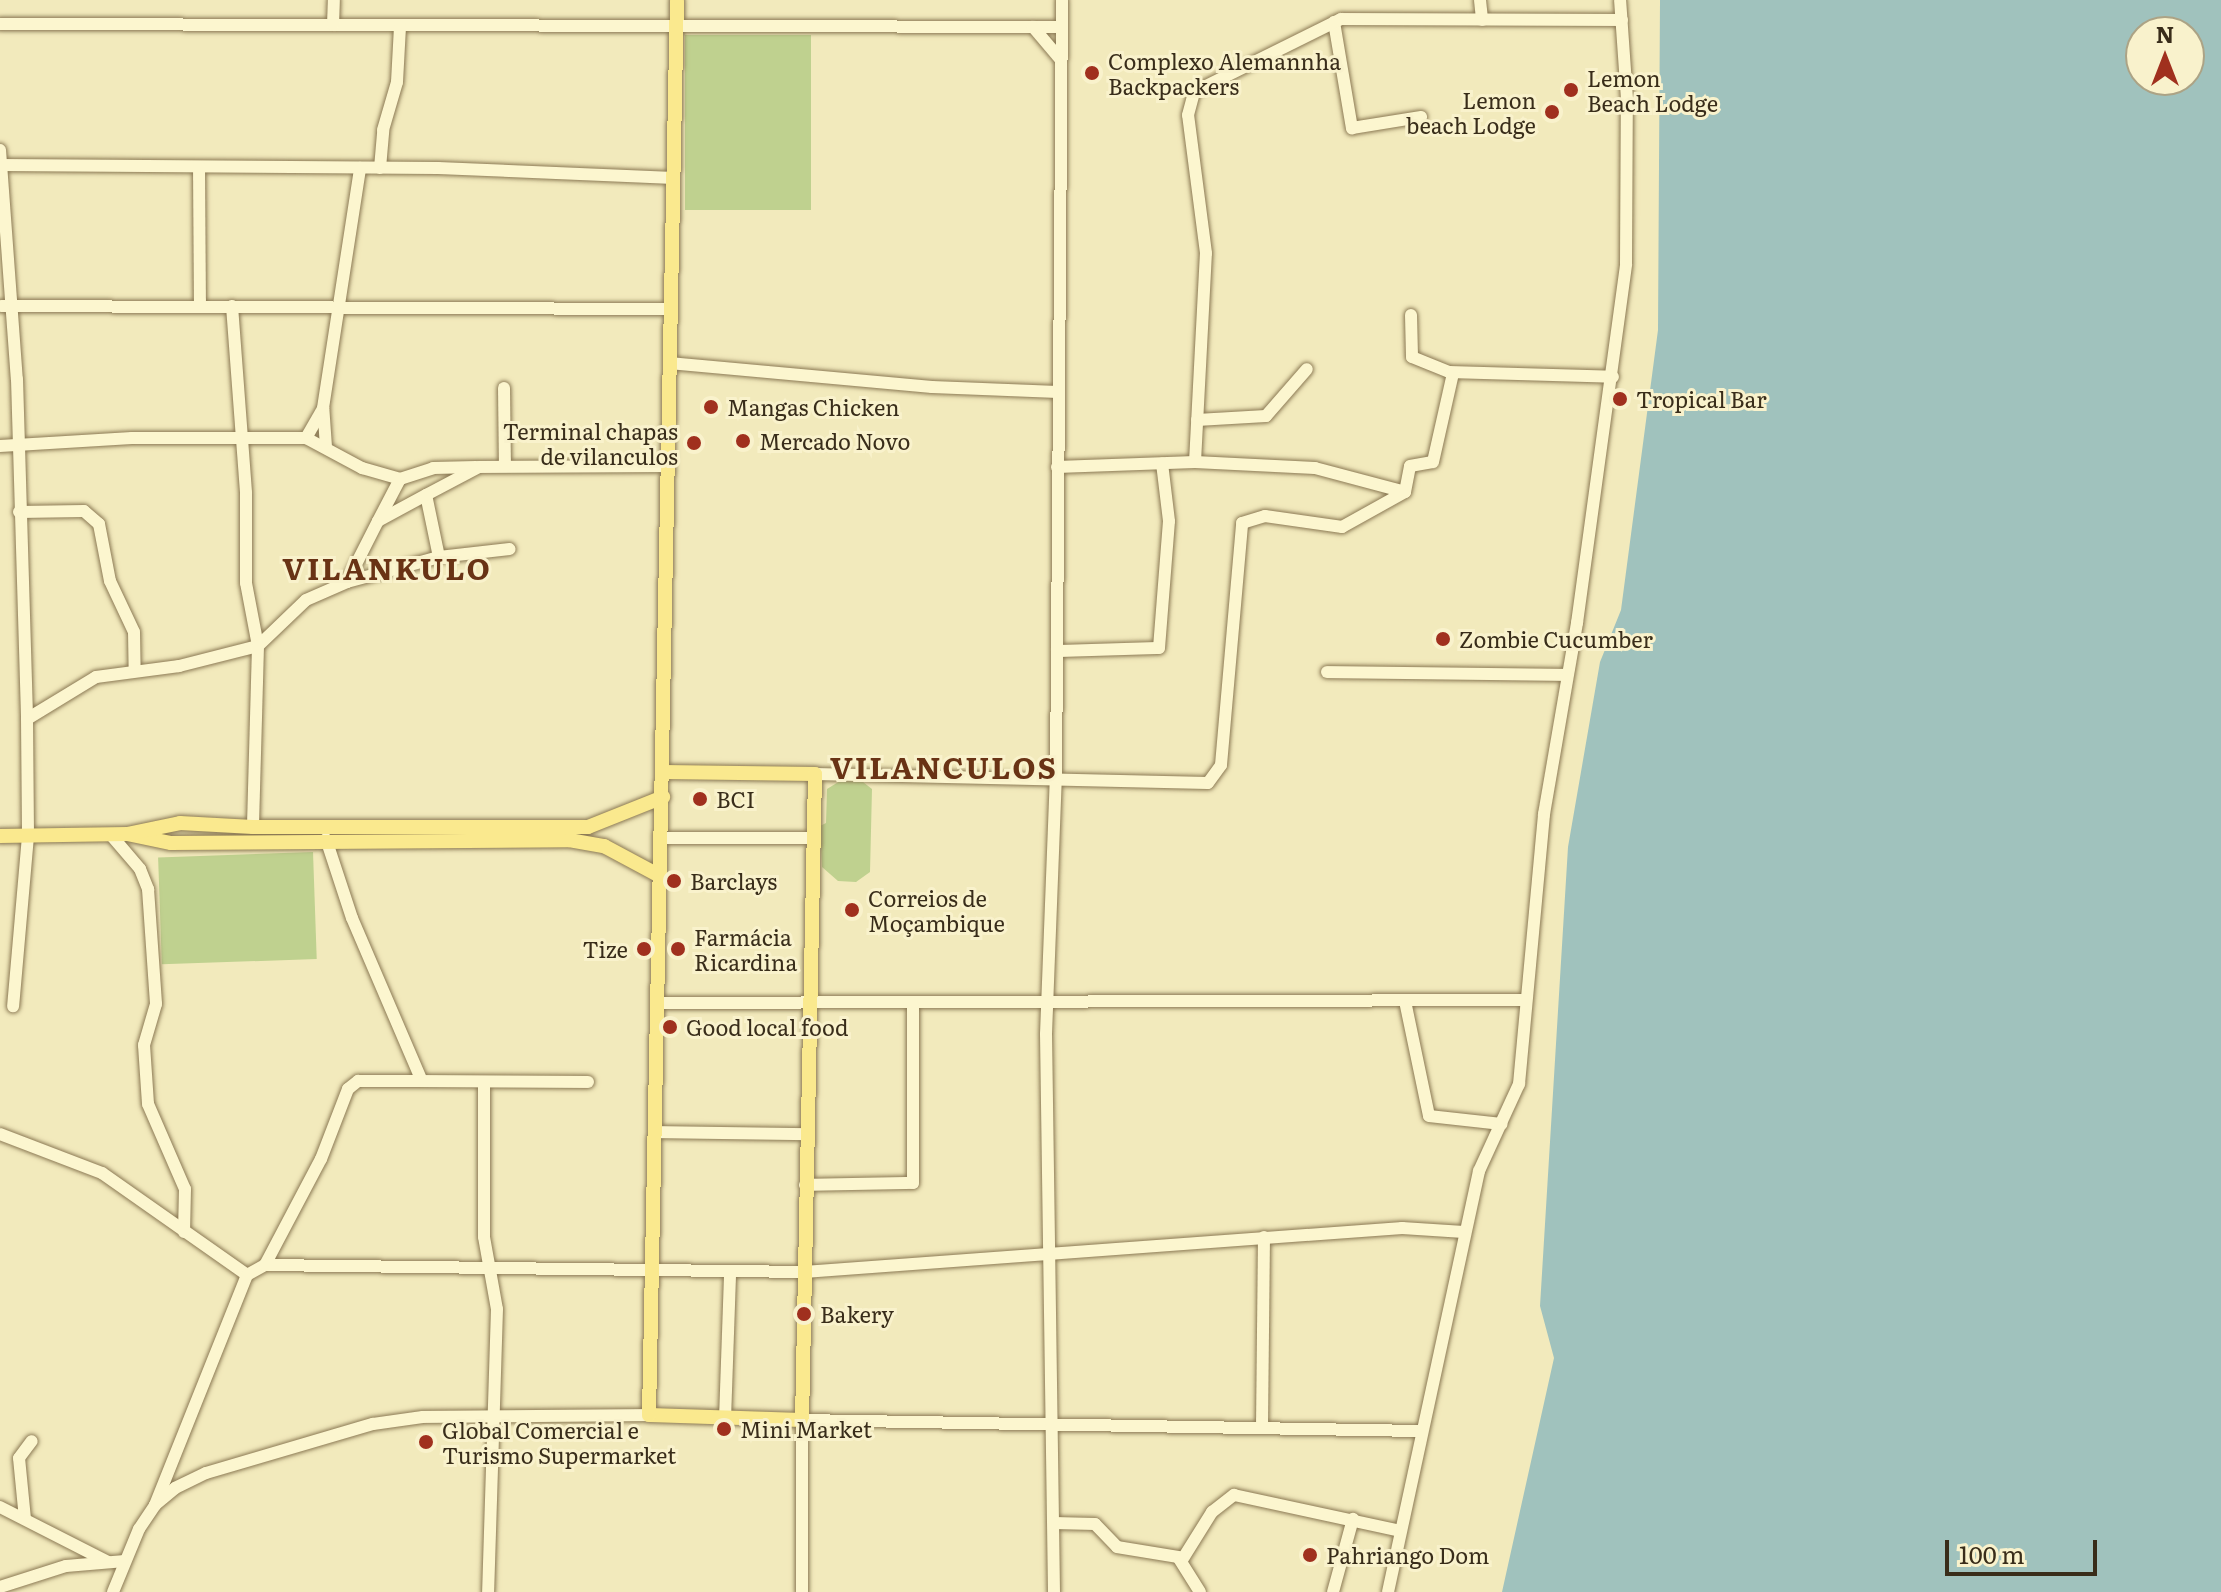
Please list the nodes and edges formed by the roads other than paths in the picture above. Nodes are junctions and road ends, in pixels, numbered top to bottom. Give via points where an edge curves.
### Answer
1 (334, 0) edge
2 (677, 0) edge
3 (1062, 0) edge
4 (1480, 0) edge
5 (1620, 0) edge
6 (1482, 20) junction
7 (1622, 20) junction
8 (1334, 22) junction
9 (0, 24) edge
10 (333, 25) junction
11 (400, 26) junction
12 (1033, 27) junction
13 (1062, 27) junction
14 (676, 29) junction
15 (1061, 60) junction
16 (1421, 117) dead end
17 (0, 150) edge
18 (0, 165) edge
19 (199, 167) junction
20 (360, 168) junction
21 (380, 168) junction
22 (674, 178) junction
23 (343, 305) junction
24 (4, 306) edge
25 (232, 306) junction
26 (200, 307) junction
27 (670, 309) junction
28 (1411, 315) dead end
29 (669, 363) junction
30 (1307, 369) dead end
31 (1453, 373) junction
32 (1613, 377) junction
33 (504, 388) dead end
34 (1058, 392) junction
35 (323, 408) junction
36 (1197, 420) junction
37 (306, 438) junction
38 (241, 439) junction
39 (0, 446) edge
40 (18, 446) junction
41 (326, 447) junction
42 (1195, 462) junction
43 (1162, 463) junction
44 (505, 466) junction
45 (667, 466) junction
46 (479, 467) junction
47 (1057, 467) junction
48 (400, 479) junction
49 (1405, 492) junction
50 (426, 495) junction
51 (19, 512) junction
52 (378, 521) junction
53 (510, 549) dead end
54 (439, 557) junction
55 (347, 582) junction
56 (258, 646) junction
57 (1057, 651) junction
58 (135, 671) junction
59 (1327, 672) dead end
60 (1567, 675) junction
61 (27, 719) junction
62 (664, 772) junction
63 (815, 774) junction
64 (1056, 778) junction
65 (663, 797) junction
66 (188, 823) junction
67 (164, 824) junction
68 (253, 827) junction
69 (127, 834) junction
70 (111, 835) junction
71 (0, 836) edge
72 (28, 836) junction
73 (663, 838) junction
74 (812, 838) junction
75 (326, 839) junction
76 (164, 842) junction
77 (188, 843) junction
78 (660, 876) junction
79 (1526, 1000) junction
80 (1405, 1001) junction
81 (809, 1002) junction
82 (659, 1003) junction
83 (913, 1003) junction
84 (1051, 1004) junction
85 (13, 1006) dead end
86 (422, 1081) junction
87 (588, 1082) dead end
88 (484, 1083) junction
89 (1502, 1124) junction
90 (656, 1132) junction
91 (0, 1134) edge
92 (805, 1134) junction
93 (805, 1185) junction
94 (184, 1232) junction
95 (1464, 1232) junction
96 (1264, 1237) junction
97 (1048, 1256) junction
98 (489, 1264) junction
99 (265, 1265) junction
100 (652, 1270) junction
101 (804, 1272) junction
102 (730, 1273) junction
103 (247, 1275) junction
104 (496, 1415) junction
105 (649, 1415) junction
106 (725, 1419) junction
107 (802, 1420) junction
108 (1049, 1421) junction
109 (1262, 1427) junction
110 (1421, 1431) junction
111 (32, 1441) dead end
112 (155, 1505) junction
113 (0, 1507) edge
114 (25, 1519) junction
115 (1353, 1519) junction
116 (1054, 1523) junction
117 (1400, 1531) junction
118 (1182, 1560) junction
119 (125, 1561) junction
120 (109, 1562) junction
121 (0, 1587) edge
122 (113, 1592) edge
123 (488, 1592) edge
124 (802, 1592) edge
125 (1054, 1592) edge
126 (1200, 1592) edge
127 (1333, 1592) edge
128 (1388, 1592) edge

1 - 10 street
2 - 14 main road
3 - 13 street
4 - 6 street
5 - 7 street
6 - 7 street
6 - 8 street
7 - 32 street via 1628,225
8 - 16 street via 1352,128
8 - 36 street via 1290,48 1205,83 1189,102 1206,253
9 - 10 street
10 - 11 street
11 - 14 street
11 - 21 street via 397,82 383,130
12 - 13 street
12 - 14 street
12 - 15 street
13 - 15 street
14 - 22 main road
15 - 34 street
17 - 18 street
18 - 19 street
18 - 24 street
19 - 20 street
19 - 26 street
20 - 21 street
20 - 23 street via 345,242
21 - 22 street
22 - 27 main road
23 - 25 street
23 - 27 street
23 - 35 street
24 - 26 street
24 - 40 street
25 - 26 street
25 - 38 street
27 - 29 main road
28 - 31 street via 1412,357
29 - 34 street via 932,387
29 - 45 main road
30 - 36 street via 1266,416
31 - 32 street
31 - 49 street via 1433,462 1410,466
32 - 60 street
33 - 44 street
34 - 47 street
35 - 37 street
35 - 41 street
36 - 42 street
37 - 38 street
37 - 41 street
38 - 40 street via 132,438
38 - 56 street via 246,583
39 - 40 street
40 - 51 street
41 - 48 street via 362,468
42 - 43 street
42 - 49 street via 1327,469
43 - 47 street
43 - 57 street via 1169,521 1159,648
44 - 45 street
44 - 46 street
45 - 62 main road
46 - 48 street via 433,468
46 - 50 street
47 - 57 street
48 - 52 street
49 - 64 street via 1342,527 1265,516 1242,523 1221,765 1208,783
50 - 52 street
50 - 54 street
51 - 58 street via 84,511 99,524 110,581 134,632
51 - 61 street
52 - 55 street
53 - 54 street
54 - 55 street
55 - 56 street via 306,600
56 - 58 street
56 - 68 street
57 - 64 street
58 - 61 street via 96,677
59 - 60 street
60 - 79 street via 1544,814
61 - 72 street
62 - 63 main road
62 - 65 main road
63 - 64 street
63 - 74 main road
64 - 84 street
65 - 68 main road via 588,827
65 - 73 main road
66 - 67 main road
66 - 68 main road
66 - 77 main road
67 - 69 main road
67 - 76 main road
69 - 70 main road
69 - 76 main road
70 - 72 main road
70 - 94 street via 140,869 148,889 156,1004 144,1045 148,1104 185,1189
71 - 72 main road
72 - 85 street
73 - 74 street
73 - 78 main road
74 - 81 main road
75 - 77 main road
75 - 78 main road via 569,840 604,846
75 - 86 street via 352,918
76 - 77 main road
78 - 82 main road
79 - 80 street
79 - 89 street via 1519,1084
80 - 84 street
80 - 89 street via 1429,1116
81 - 82 street
81 - 83 street
81 - 92 main road
82 - 90 main road
83 - 84 street
83 - 93 street via 913,1183
84 - 97 street via 1046,1034
86 - 88 street
86 - 99 street via 358,1081 348,1089 321,1159
87 - 88 street
88 - 98 street via 482,1187
89 - 95 street via 1479,1171
90 - 92 street
90 - 100 main road
91 - 94 street via 102,1173
92 - 93 main road
93 - 101 main road
94 - 103 street
95 - 96 street via 1402,1228
95 - 110 street
96 - 97 street
96 - 109 street
97 - 101 street
97 - 108 street
98 - 99 street
98 - 100 street
98 - 104 street via 497,1309
99 - 103 street
100 - 102 street
100 - 105 main road
101 - 102 street
101 - 107 main road
102 - 106 street
103 - 112 street
104 - 105 street
104 - 112 street via 350,1427 206,1473
104 - 123 street
105 - 106 main road
106 - 107 main road
107 - 108 street
107 - 124 street
108 - 109 street
108 - 116 street
109 - 110 street
110 - 117 street
111 - 114 street via 19,1458
112 - 119 street
113 - 114 street
114 - 120 street
115 - 117 street
115 - 118 street via 1278,1508 1255,1497 1234,1495 1212,1512
115 - 127 street
116 - 118 street via 1095,1524 1117,1547
116 - 125 street
117 - 128 street
118 - 126 street
119 - 120 street
119 - 122 street
120 - 121 street via 66,1566

